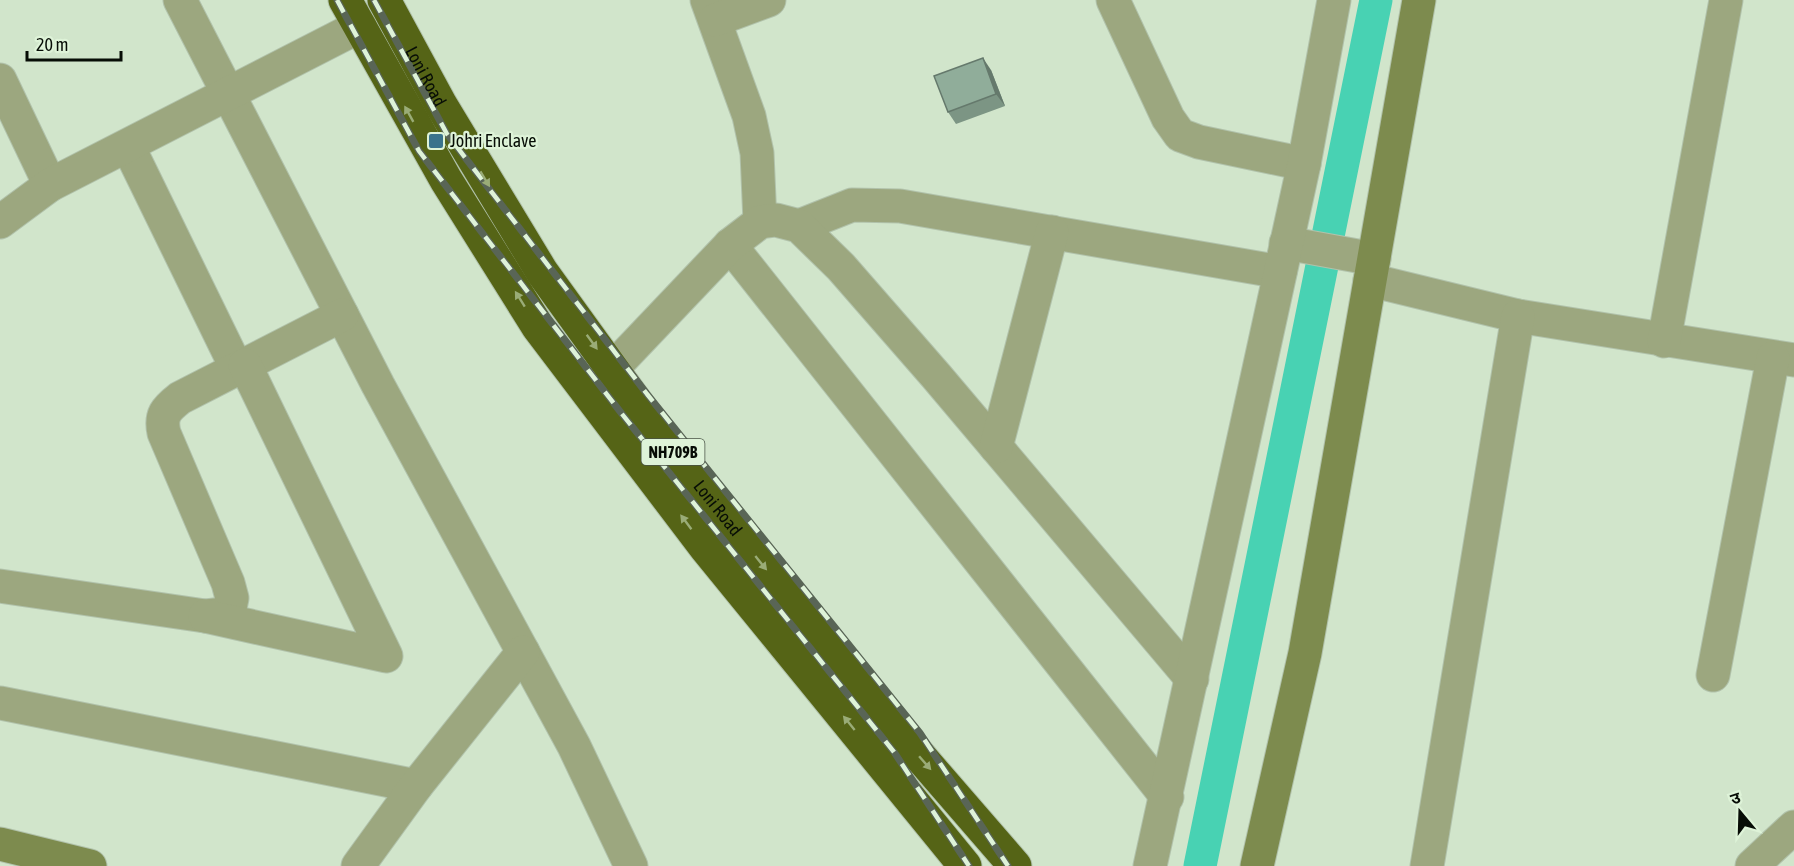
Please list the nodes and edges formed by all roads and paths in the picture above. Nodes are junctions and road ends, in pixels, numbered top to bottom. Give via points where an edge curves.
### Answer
1 (180, 0) edge
2 (384, 0) edge
3 (769, 0) edge
4 (1113, 0) edge
5 (1334, 0) edge
6 (1419, 0) edge
7 (1726, 0) edge
8 (711, 10) edge
9 (352, 13) edge
10 (0, 80) edge
11 (228, 94) junction
12 (128, 146) junction
13 (1304, 164) junction
14 (50, 185) junction
15 (0, 222) edge
16 (760, 222) junction
17 (799, 226) junction
18 (1052, 232) junction
19 (730, 245) junction
20 (1305, 254) junction
21 (1372, 270) junction
22 (342, 315) junction
23 (1518, 316) junction
24 (1664, 341) junction
25 (1784, 359) edge
26 (241, 367) junction
27 (612, 369) junction
28 (996, 447) junction
29 (0, 586) edge
30 (205, 616) junction
31 (523, 652) junction
32 (1713, 675) dead end
33 (1192, 679) junction
34 (0, 703) edge
35 (904, 738) junction
36 (879, 760) junction
37 (416, 786) junction
38 (1167, 797) junction
39 (1794, 827) edge
40 (0, 844) edge
41 (90, 866) edge
42 (358, 866) edge
43 (631, 866) edge
44 (965, 866) edge
45 (1015, 866) edge
46 (1150, 866) edge
47 (1257, 866) edge
48 (1426, 866) edge
49 (1752, 866) edge

1 - 11 street
2 -> 27 highway, Loni Road / NH709B via 441,105 542,272
3 - 8 street
4 - 13 street via 1168,118 1180,135
5 - 13 street
6 - 21 street
7 - 24 street
8 - 16 street via 749,116 757,153
9 - 11 street
36 -> 9 highway, Loni Road / NH709B via 705,548 538,327 446,180
10 - 14 street
11 - 12 street
11 - 22 street
12 - 14 street
12 - 26 street
13 - 20 street
14 - 15 street
16 - 17 street via 776,220
16 - 19 street
17 - 18 street via 852,205 878,204
17 - 28 street via 841,267
18 - 20 street
18 - 28 street
19 - 27 street
19 - 38 street
20 - 21 street
20 - 33 street
21 - 23 street
21 - 47 street via 1305,652
22 - 26 street
22 - 31 street
23 - 24 street
23 - 48 street
24 - 25 street
25 - 32 street
26 - 30 street via 180,398 165,410 161,421 232,598 230,608 221,614
26 - 30 street via 386,656
27 -> 35 highway, Loni Road / NH709B via 667,445
28 - 33 street
29 - 30 street
31 - 37 street
31 - 43 street via 574,746
33 - 38 street
34 - 37 street
35 - 36 highway
35 -> 45 highway, Loni Road / NH709B
36 - 44 highway, Loni Road / NH709B
37 - 42 street
38 - 46 street
39 - 49 street
40 - 41 street

